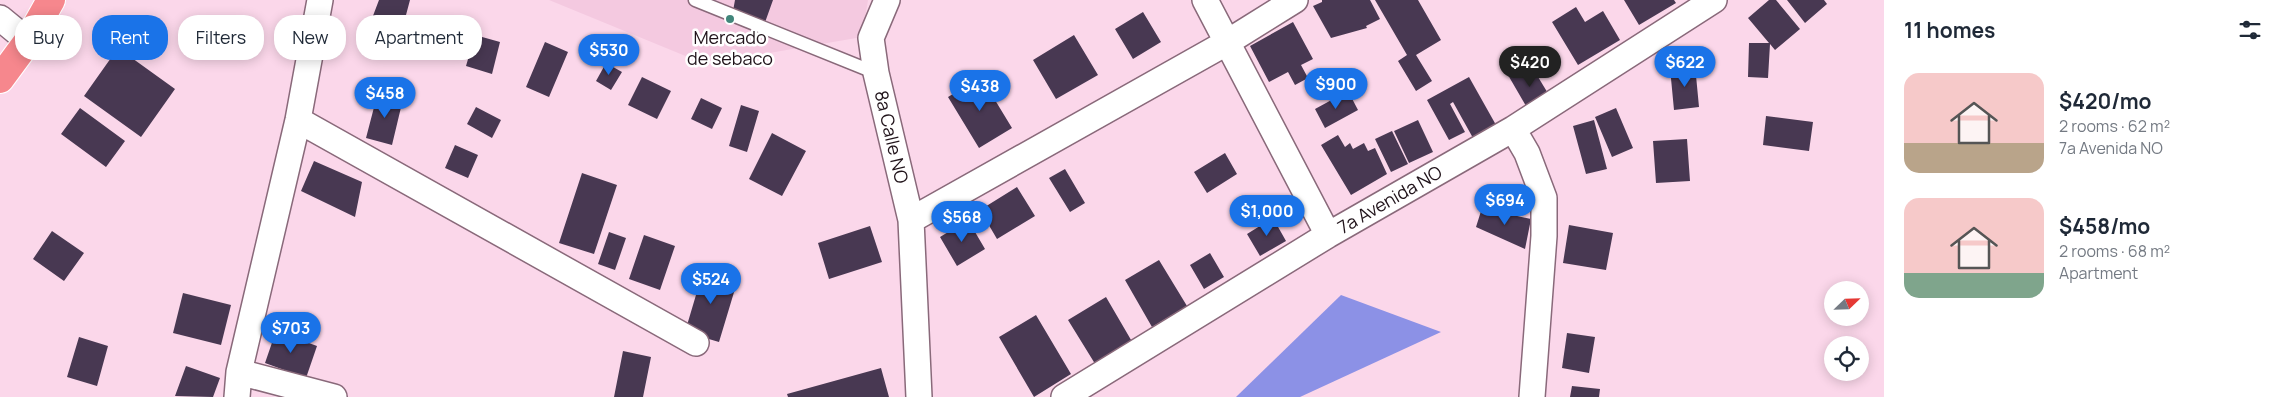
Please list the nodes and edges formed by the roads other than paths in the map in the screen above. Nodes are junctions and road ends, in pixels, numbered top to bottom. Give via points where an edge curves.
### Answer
1 (51, 0) edge
2 (320, 0) edge
3 (695, 0) edge
4 (887, 0) edge
5 (1204, 0) edge
6 (1294, 0) edge
7 (1714, 0) edge
8 (43, 15) edge
9 (0, 18) edge
10 (15, 30) edge
11 (1226, 43) junction
12 (15, 59) edge
13 (876, 73) junction
14 (0, 79) edge
15 (298, 120) junction
16 (1513, 129) junction
17 (910, 220) junction
18 (1328, 235) junction
19 (696, 343) dead end
20 (239, 372) junction
21 (238, 397) edge
22 (334, 397) edge
23 (919, 397) edge
24 (1064, 397) edge
25 (1532, 397) edge

1 - 8 highway
2 - 15 street
3 - 13 lane
4 - 13 street, 8a Calle NO via 871,38
5 - 11 street
6 - 11 street
7 - 16 street, 7a Avenida NO
9 - 10 street
11 - 17 street
11 - 18 street
12 - 14 highway
13 - 17 street, 8a Calle NO
15 - 19 street
15 - 20 street
16 - 18 street, 7a Avenida NO
16 - 25 street via 1527,153 1544,198
17 - 23 street, 8a Calle NO
18 - 24 street, 7a Avenida NO
20 - 21 street
20 - 22 street

